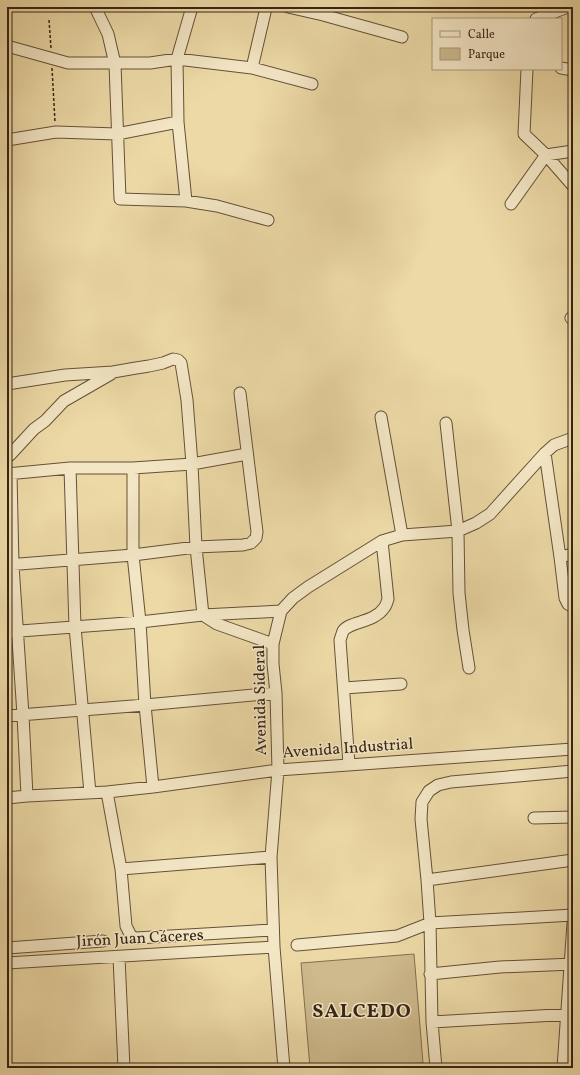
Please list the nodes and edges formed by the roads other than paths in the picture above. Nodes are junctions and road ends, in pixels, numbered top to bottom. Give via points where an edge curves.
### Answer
1 (94, 7) edge
2 (192, 7) edge
3 (268, 7) edge
4 (288, 7) edge
5 (568, 7) edge
6 (539, 18) edge
7 (402, 38) dead end
8 (7, 46) edge
9 (177, 59) junction
10 (116, 64) junction
11 (252, 68) junction
12 (562, 68) edge
13 (527, 70) edge
14 (573, 70) edge
15 (312, 84) dead end
16 (178, 122) junction
17 (117, 134) junction
18 (7, 140) edge
19 (573, 152) edge
20 (546, 155) junction
21 (573, 186) edge
22 (186, 201) junction
23 (511, 204) dead end
24 (268, 220) dead end
25 (113, 372) junction
26 (7, 384) edge
27 (240, 393) dead end
28 (381, 417) dead end
29 (446, 423) dead end
30 (573, 438) edge
31 (247, 454) junction
32 (545, 454) junction
33 (10, 455) dead end
34 (192, 464) junction
35 (70, 468) junction
36 (133, 468) junction
37 (9, 474) edge
38 (458, 531) junction
39 (402, 535) junction
40 (382, 541) junction
41 (196, 547) junction
42 (573, 554) edge
43 (133, 555) junction
44 (560, 557) junction
45 (73, 560) junction
46 (10, 565) edge
47 (573, 607) edge
48 (280, 612) junction
49 (203, 615) junction
50 (140, 622) junction
51 (75, 627) junction
52 (12, 632) edge
53 (274, 644) junction
54 (469, 668) dead end
55 (401, 684) dead end
56 (344, 688) junction
57 (276, 693) junction
58 (145, 705) junction
59 (83, 710) junction
60 (22, 715) junction
61 (7, 716) edge
62 (573, 749) edge
63 (349, 764) junction
64 (278, 770) junction
65 (573, 771) edge
66 (153, 787) junction
67 (7, 788) edge
68 (107, 792) junction
69 (90, 793) junction
70 (17, 797) edge
71 (573, 817) edge
72 (534, 818) dead end
73 (271, 857) junction
74 (573, 860) edge
75 (121, 869) junction
76 (427, 880) junction
77 (573, 915) edge
78 (573, 923) edge
79 (430, 924) junction
80 (273, 930) junction
81 (104, 941) dead end
82 (297, 945) dead end
83 (274, 947) junction
84 (7, 948) edge
85 (119, 957) junction
86 (7, 963) edge
87 (572, 964) edge
88 (430, 974) junction
89 (570, 1014) edge
90 (432, 1022) junction
91 (124, 1068) edge
92 (284, 1068) edge
93 (436, 1068) edge
94 (564, 1068) edge

1 - 10 street via 108,34
2 - 9 street
3 - 11 street
4 - 7 street
5 - 6 street
8 - 10 street via 68,63
9 - 10 street
9 - 11 street
9 - 16 street
10 - 17 street
11 - 15 street
12 - 14 street
13 - 20 street via 524,134
16 - 17 street
16 - 22 street
17 - 18 street via 56,132
17 - 22 street via 120,199
19 - 20 street
20 - 21 street
20 - 23 street
22 - 24 street via 217,206
25 - 26 street via 65,375
25 - 33 street via 64,401
25 - 34 street via 173,359 181,363
27 - 31 street
28 - 39 street
29 - 38 street
30 - 32 street via 554,445
31 - 34 street
31 - 41 street via 256,538 243,546
32 - 38 street via 490,514
32 - 44 street
34 - 36 street
34 - 41 street
35 - 36 street
35 - 37 street
35 - 45 street
36 - 43 street
37 - 46 street
38 - 39 street
38 - 54 street via 459,593
39 - 40 street
40 - 48 street via 308,587
40 - 56 street via 388,599 385,608 376,616 350,625 344,630 340,640
41 - 43 street
41 - 49 street
42 - 44 street
43 - 45 street
43 - 50 street
44 - 47 street via 565,598
45 - 46 street
45 - 51 street
46 - 52 street
48 - 49 street
48 - 53 street, Avenida Sideral
49 - 50 street
49 - 53 street via 217,624
50 - 51 street
50 - 58 street
51 - 52 street
51 - 59 street
52 - 60 street
53 - 57 street, Avenida Sideral
55 - 56 street
56 - 63 street
57 - 58 street
57 - 64 street, Avenida Sideral
58 - 59 street
58 - 66 street
59 - 60 street
59 - 69 street
60 - 61 street
60 - 70 street
62 - 63 street, Avenida Industrial
63 - 64 street, Avenida Industrial
64 - 66 street, Avenida Industrial
64 - 73 street, Avenida Sideral
65 - 76 street via 451,782 438,785 429,791 422,802
66 - 68 street, Avenida Industrial
67 - 70 street
68 - 69 street, Avenida Industrial
68 - 75 street
69 - 70 street, Avenida Industrial
71 - 72 street
73 - 75 street
73 - 80 street, Avenida Sideral
74 - 76 street
75 - 80 street via 126,926 131,936 136,938
76 - 79 street
77 - 79 street
78 - 87 street
79 - 82 street via 397,936
79 - 88 street
80 - 83 street, Avenida Sideral
81 - 84 street, Jirón Juan Cáceres
83 - 85 street, Jirón Juan Cáceres
83 - 92 street, Avenida Sideral
85 - 86 street, Jirón Juan Cáceres
85 - 91 street
87 - 88 street via 500,967
87 - 89 street
88 - 90 street
89 - 90 street
89 - 94 street
90 - 93 street

